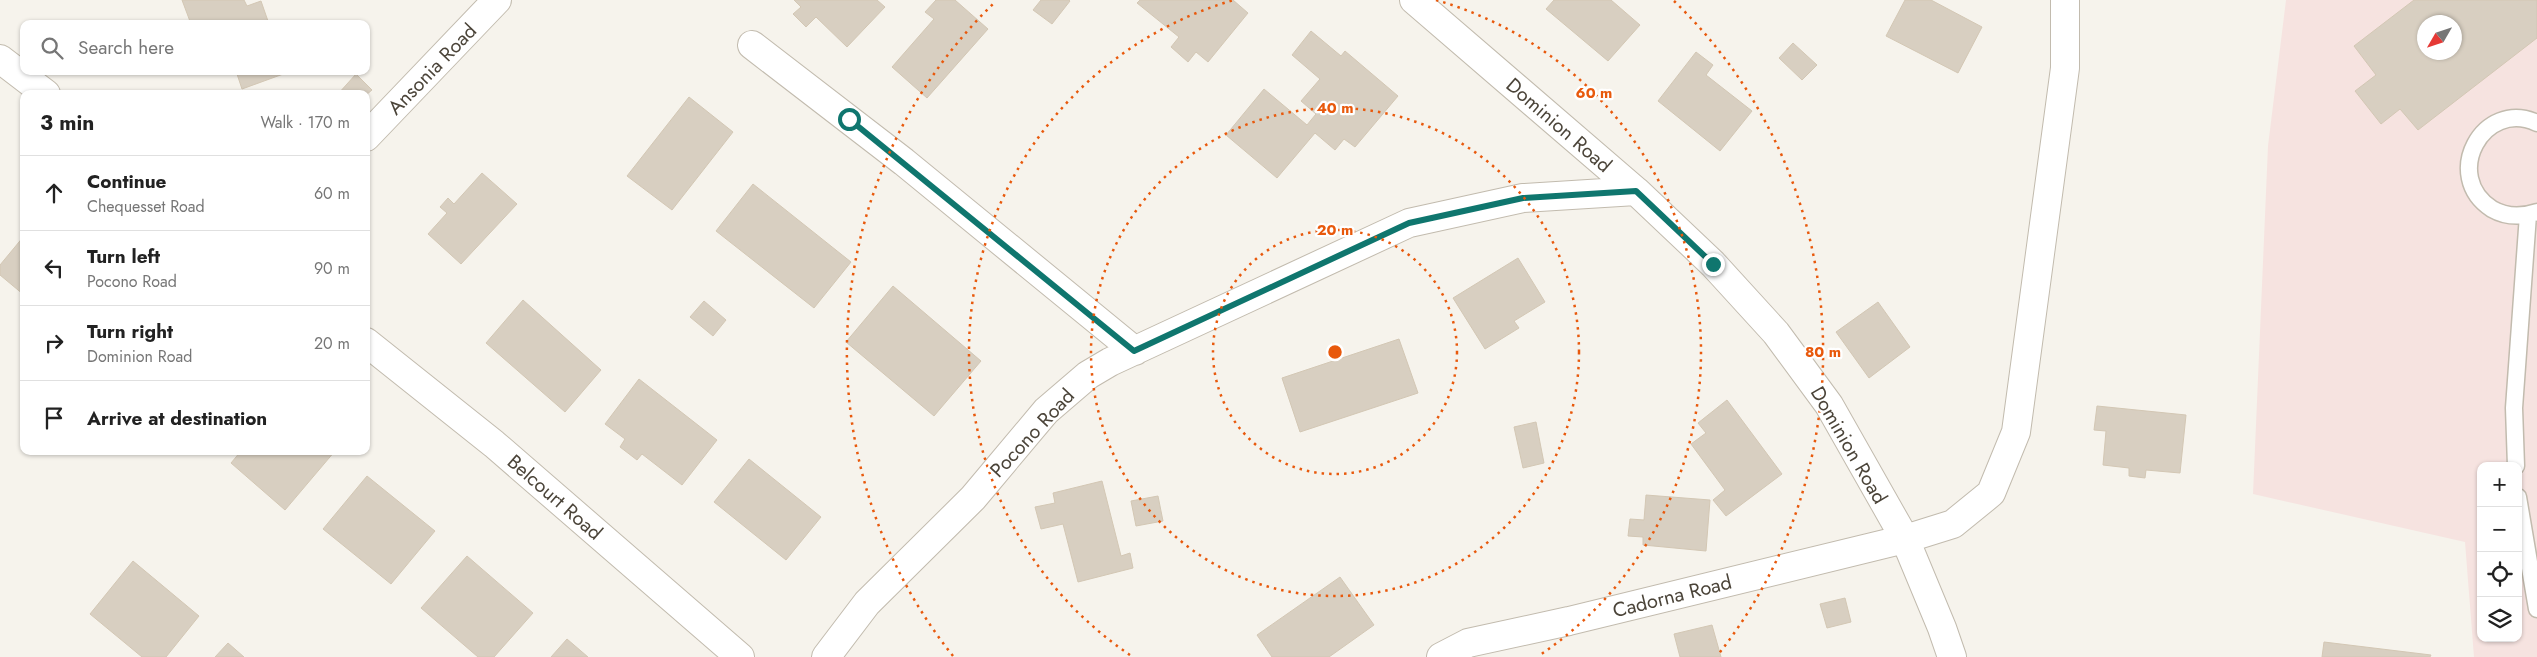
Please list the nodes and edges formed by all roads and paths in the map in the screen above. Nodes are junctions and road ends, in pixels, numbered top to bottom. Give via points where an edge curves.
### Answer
1 (498, 0) edge
2 (1414, 0) edge
3 (2066, 0) edge
4 (752, 45) dead end
5 (0, 59) edge
6 (20, 74) edge
7 (21, 75) edge
8 (41, 90) edge
9 (2537, 123) edge
10 (370, 133) edge
11 (1636, 191) junction
12 (2532, 214) edge
13 (370, 345) edge
14 (1134, 351) junction
15 (2516, 462) edge
16 (2520, 507) edge
17 (1905, 539) junction
18 (2537, 609) edge
19 (740, 657) edge
20 (826, 657) edge
21 (1442, 657) edge
22 (1952, 657) edge

1 - 10 street, Ansonia Road
2 - 11 street, Dominion Road
3 - 17 street, Cadorna Road via 2065,68 2016,432 1991,493 1953,524
4 - 14 street via 904,162
5 - 6 street
7 - 8 street
9 - 12 lane via 2516,118 2490,126 2473,146 2469,162 2472,184 2484,203 2499,213 2511,216
11 - 14 street, Pocono Road via 1523,198 1409,223
11 - 17 street, Dominion Road via 1720,271 1801,365
12 - 15 lane via 2514,408
13 - 19 street, Belcourt Road via 494,444
14 - 20 street, Pocono Road via 1088,375 1046,411 973,498 867,604
16 - 18 lane
17 - 21 street, Cadorna Road via 1468,643
17 - 22 street, Dominion Road

